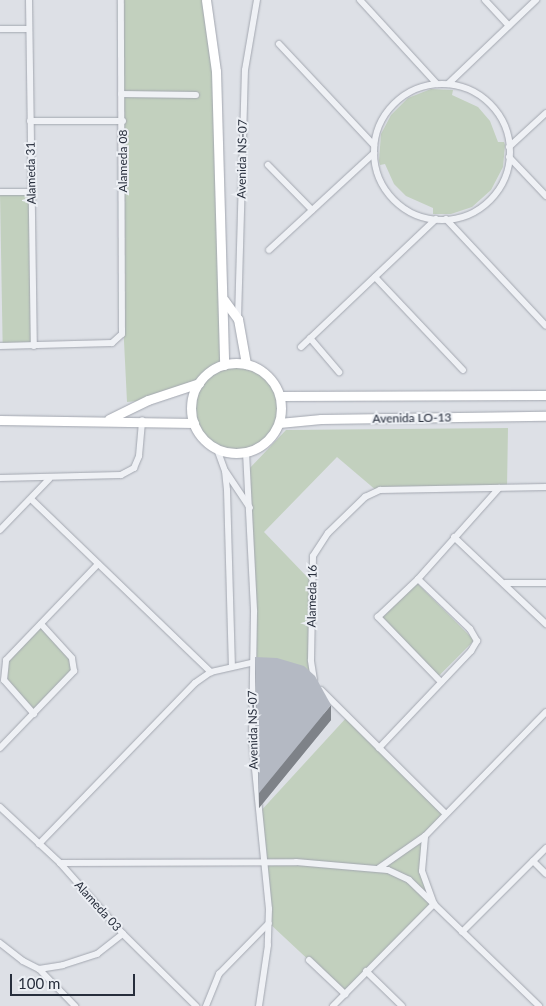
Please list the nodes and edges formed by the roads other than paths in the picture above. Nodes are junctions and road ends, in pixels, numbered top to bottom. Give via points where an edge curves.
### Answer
1 (29, 0) edge
2 (121, 0) edge
3 (206, 0) edge
4 (257, 0) edge
5 (360, 0) edge
6 (485, 0) edge
7 (536, 0) edge
8 (509, 26) junction
9 (0, 29) edge
10 (29, 29) junction
11 (278, 44) dead end
12 (424, 70) junction
13 (462, 71) junction
14 (438, 84) junction
15 (448, 84) junction
16 (422, 87) junction
17 (465, 88) junction
18 (121, 94) junction
19 (196, 95) dead end
20 (546, 113) edge
21 (30, 121) junction
22 (122, 121) junction
23 (358, 128) junction
24 (506, 130) junction
25 (377, 132) junction
26 (526, 132) junction
27 (374, 145) junction
28 (510, 147) junction
29 (374, 153) junction
30 (509, 158) junction
31 (268, 165) dead end
32 (357, 168) junction
33 (376, 168) junction
34 (507, 171) junction
35 (522, 171) junction
36 (0, 192) edge
37 (31, 192) junction
38 (546, 196) edge
39 (312, 210) junction
40 (419, 215) junction
41 (460, 217) junction
42 (436, 219) junction
43 (446, 219) junction
44 (420, 234) junction
45 (462, 236) junction
46 (269, 250) dead end
47 (375, 276) junction
48 (224, 300) junction
49 (238, 319) junction
50 (546, 326) edge
51 (310, 338) junction
52 (0, 346) edge
53 (34, 346) junction
54 (300, 347) dead end
55 (224, 364) junction
56 (246, 364) junction
57 (462, 370) dead end
58 (339, 372) dead end
59 (199, 383) junction
60 (546, 395) edge
61 (280, 396) junction
62 (546, 416) edge
63 (0, 420) edge
64 (106, 420) junction
65 (142, 420) junction
66 (194, 423) junction
67 (279, 423) junction
68 (217, 449) junction
69 (246, 452) junction
70 (226, 471) junction
71 (0, 478) edge
72 (48, 479) junction
73 (546, 487) edge
74 (499, 488) junction
75 (31, 499) junction
76 (250, 508) junction
77 (0, 530) edge
78 (454, 537) junction
79 (98, 564) junction
80 (418, 579) junction
81 (504, 583) junction
82 (546, 583) edge
83 (41, 624) junction
84 (546, 624) edge
85 (252, 662) junction
86 (260, 663) edge
87 (232, 665) junction
88 (211, 672) junction
89 (304, 672) edge
90 (312, 674) junction
91 (441, 682) junction
92 (546, 712) edge
93 (34, 714) junction
94 (0, 748) edge
95 (379, 748) junction
96 (0, 807) edge
97 (445, 813) junction
98 (425, 836) junction
99 (39, 844) junction
100 (546, 848) edge
101 (264, 861) junction
102 (533, 861) junction
103 (60, 863) junction
104 (379, 868) junction
105 (546, 874) edge
106 (434, 904) junction
107 (268, 923) junction
108 (462, 932) junction
109 (123, 934) junction
110 (0, 943) edge
111 (310, 960) dead end
112 (39, 969) junction
113 (366, 971) junction
114 (345, 994) junction
115 (75, 1006) edge
116 (196, 1006) edge
117 (206, 1006) edge
118 (259, 1006) edge
119 (333, 1006) edge
120 (402, 1006) edge
121 (539, 1006) edge

1 - 10 street, Alameda 31
2 - 18 street, Alameda 08
3 - 48 street, Avenida NS-07 via 216,71
4 - 49 street, Avenida NS-07 via 245,70
5 - 12 street
6 - 8 street
7 - 8 street
8 - 13 street
9 - 10 street
10 - 21 street, Alameda 31
11 - 23 street
12 - 14 street
12 - 16 street
13 - 15 street
13 - 17 street
14 - 15 street
14 - 16 street
15 - 17 street
16 - 25 street via 396,102
17 - 24 street via 488,102
18 - 19 street
18 - 22 street, Alameda 08
20 - 26 street
21 - 22 street
21 - 37 street, Alameda 31
22 - 53 street, Alameda 08 via 122,334 117,341
23 - 25 street
23 - 27 street
24 - 26 street via 517,134
24 - 28 street
25 - 27 street
26 - 28 street
27 - 29 street
28 - 30 street
29 - 32 street
29 - 33 street
30 - 34 street
30 - 35 street
31 - 39 street
32 - 33 street
32 - 39 street
33 - 40 street via 391,197
34 - 35 street
34 - 41 street via 489,200
35 - 38 street
36 - 37 street
37 - 53 street, Alameda 31
39 - 46 street
40 - 42 street
40 - 44 street
41 - 43 street
41 - 45 street
42 - 43 street
42 - 44 street
43 - 45 street
44 - 47 street
45 - 50 street
47 - 51 street
47 - 57 street
48 - 49 street, Avenida NS-07
48 - 55 street, Avenida NS-07
49 - 56 street, Avenida NS-07
51 - 54 street
51 - 58 street
52 - 53 street
55 - 56 street
55 - 59 street
56 - 61 street via 267,375
59 - 64 street via 148,400
59 - 66 street via 192,400
60 - 61 street, Avenida LO-13
61 - 67 street
62 - 67 street, Avenida LO-13
63 - 64 street
64 - 65 street
65 - 66 street
65 - 72 street via 139,456 134,468 128,472 110,477
66 - 68 street via 201,436
67 - 69 street via 260,446
68 - 69 street
68 - 70 street
69 - 76 street, Avenida NS-07
70 - 76 street
70 - 87 street
71 - 72 street
72 - 75 street
73 - 74 street, Alameda 16
74 - 78 street
74 - 90 street, Alameda 16 via 380,490 365,497 334,527 318,546 312,566
75 - 77 street
75 - 79 street
76 - 85 street, Avenida NS-07 via 254,612
78 - 80 street
78 - 81 street
79 - 83 street
79 - 88 street
80 - 91 street via 473,632 477,641 471,652
80 - 91 street via 378,617
81 - 82 street
81 - 84 street
83 - 93 street via 10,653 4,666 8,686
83 - 93 street via 72,658 74,671
85 - 86 street
85 - 87 street
85 - 101 street, Avenida NS-07 via 252,739
87 - 88 street
88 - 99 street via 178,699
89 - 90 street
90 - 95 street via 323,693
91 - 95 street
92 - 97 street
93 - 94 street
95 - 97 street
96 - 99 street, Alameda 03
97 - 98 street
98 - 104 street
98 - 106 street via 422,871
99 - 103 street, Alameda 03
100 - 102 street
101 - 103 street
101 - 104 street
101 - 107 street, Avenida NS-07
102 - 105 street
102 - 108 street
103 - 109 street, Alameda 03
104 - 106 street via 409,880
106 - 108 street
106 - 113 street
107 - 117 street via 219,974
107 - 118 street, Avenida NS-07
108 - 121 street
109 - 112 street via 97,954
109 - 116 street, Alameda 03
110 - 112 street
111 - 114 street
112 - 115 street
113 - 114 street
113 - 120 street
114 - 119 street

